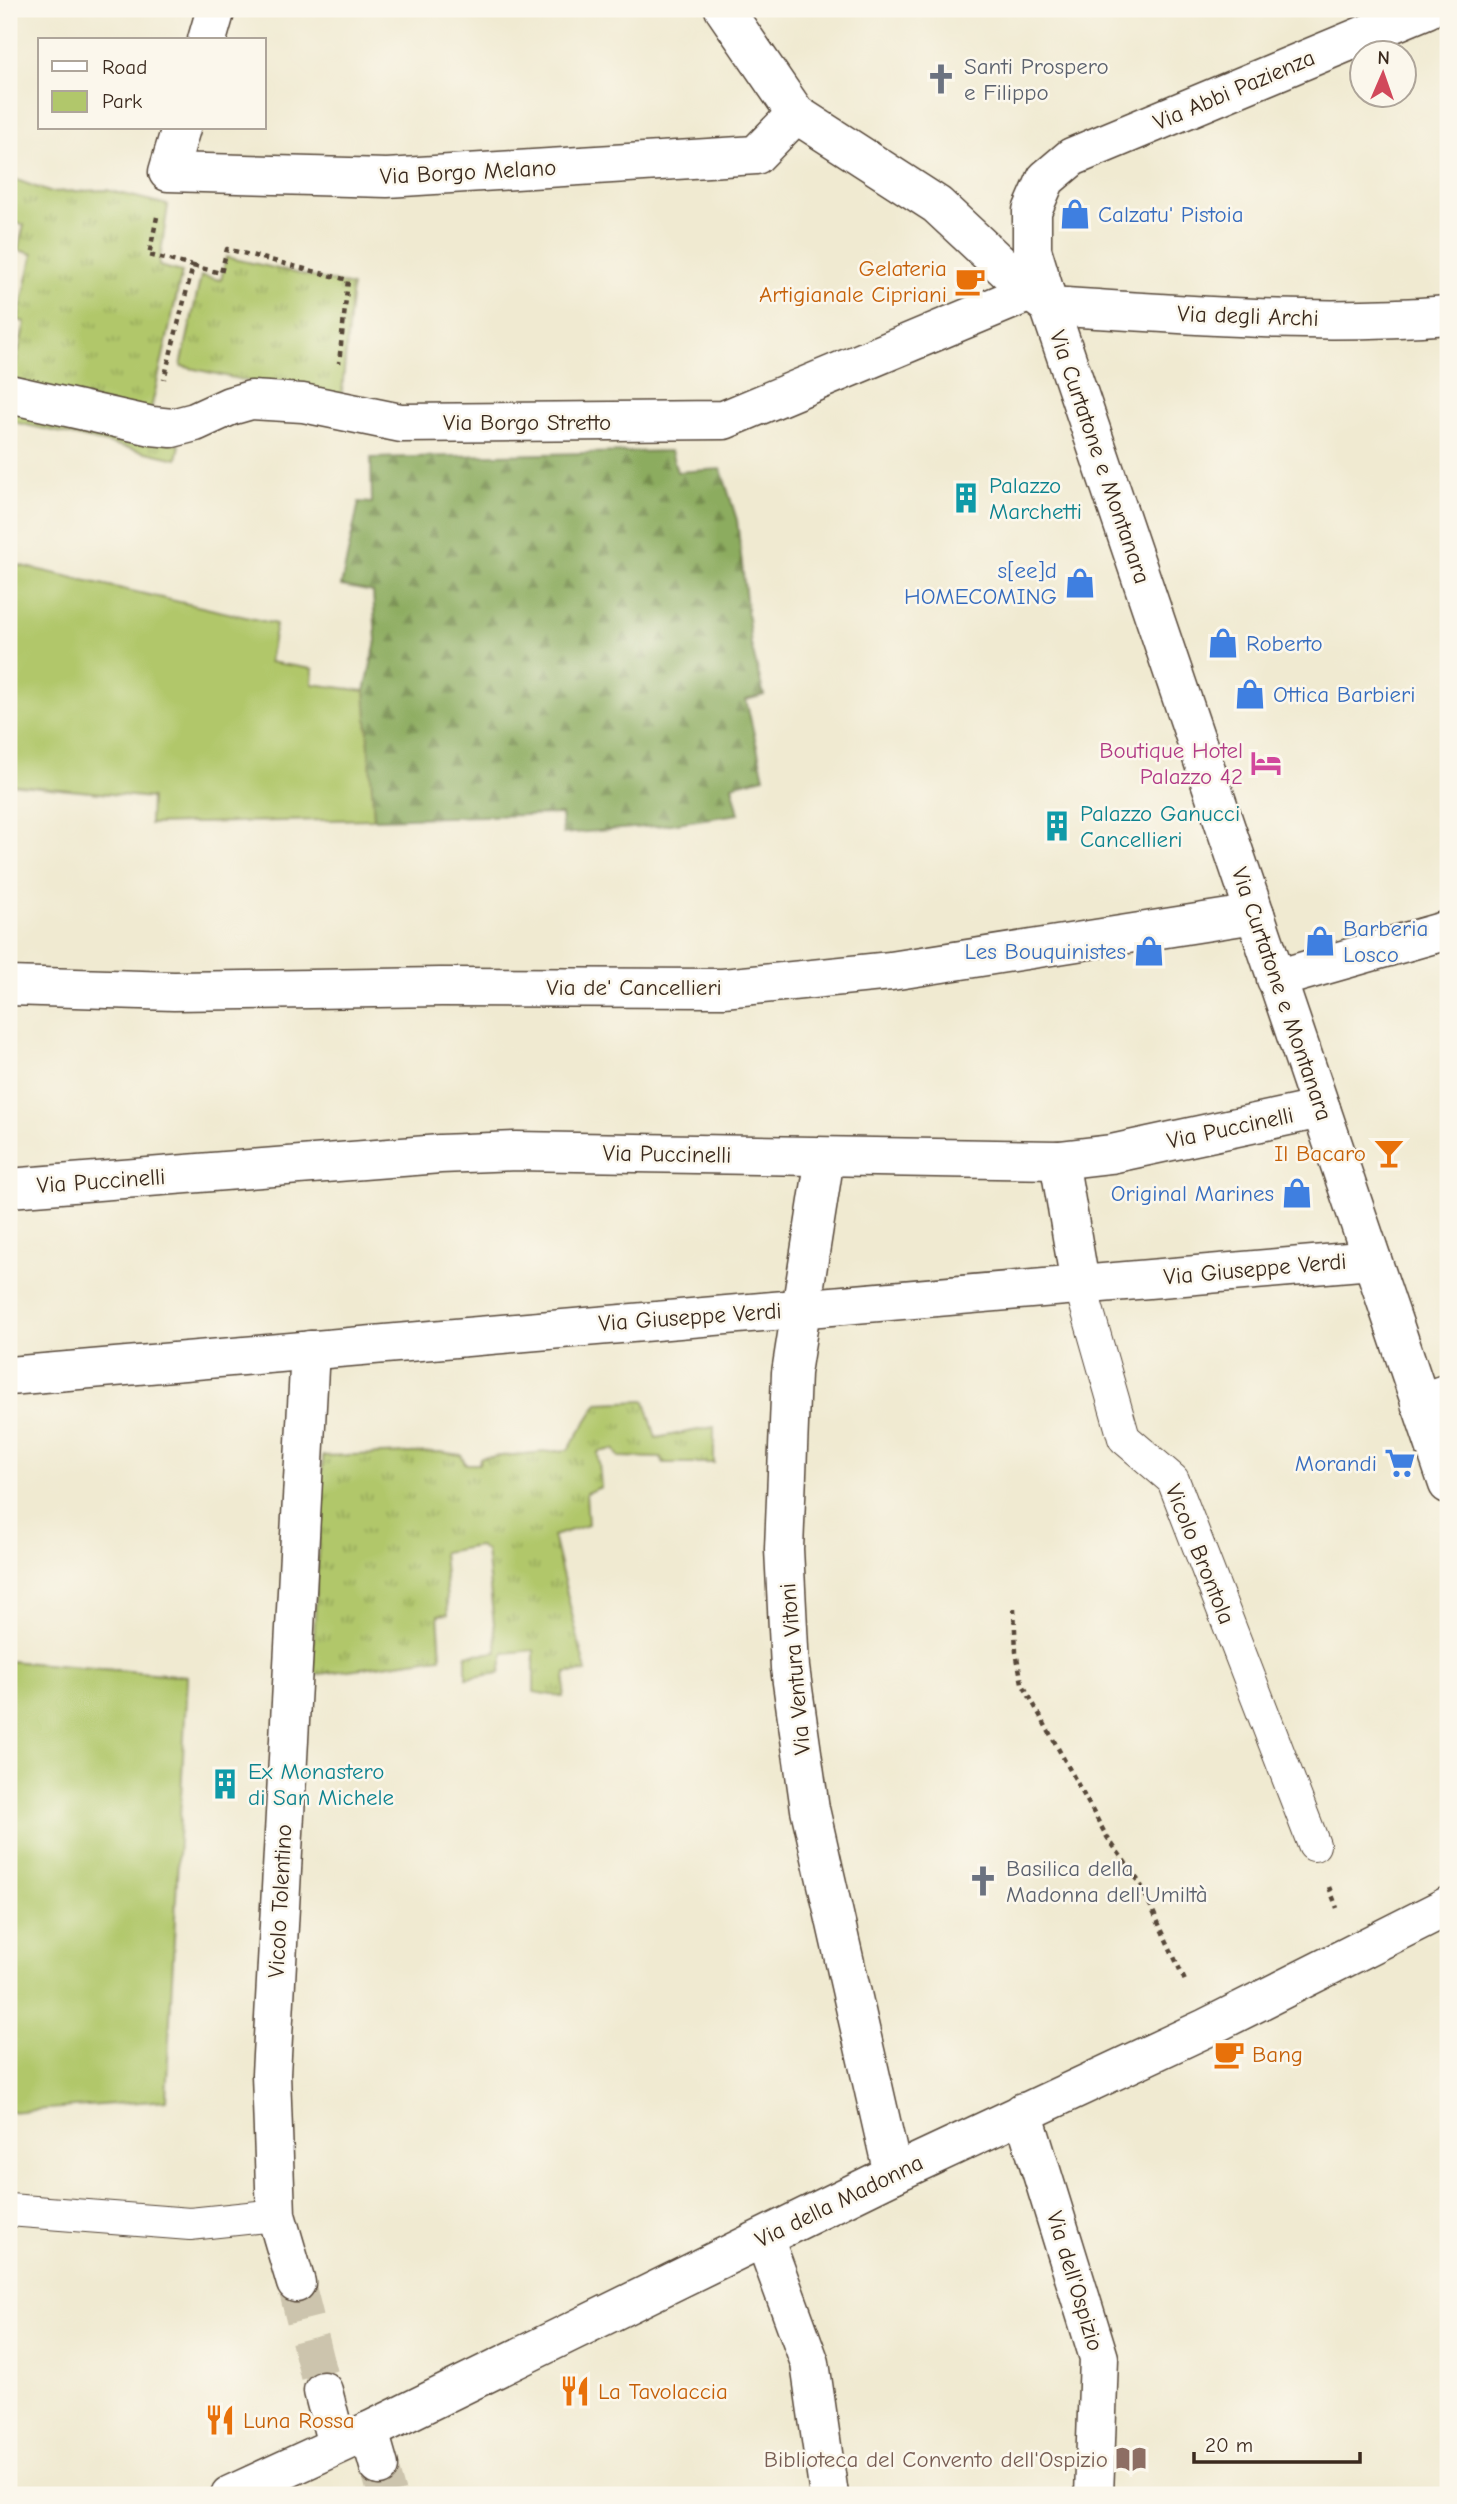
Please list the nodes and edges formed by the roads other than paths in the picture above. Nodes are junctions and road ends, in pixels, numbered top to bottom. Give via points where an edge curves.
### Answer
1 (216, 9) edge
2 (1427, 9) edge
3 (731, 20) edge
4 (208, 38) edge
5 (796, 114) junction
6 (180, 130) edge
7 (1046, 179) joint
8 (1040, 299) junction
9 (1448, 315) edge
10 (9, 394) edge
11 (1255, 914) junction
12 (1448, 930) edge
13 (1276, 979) junction
14 (9, 986) edge
15 (1321, 1109) junction
16 (825, 1157) junction
17 (1059, 1160) junction
18 (9, 1188) edge
19 (1372, 1260) junction
20 (1080, 1284) junction
21 (803, 1309) junction
22 (310, 1350) junction
23 (9, 1376) edge
24 (1434, 1398) edge
25 (1448, 1484) edge
26 (1314, 1845) road end
27 (1448, 1906) edge
28 (1023, 2112) junction
29 (892, 2174) junction
30 (9, 2210) edge
31 (276, 2215) junction
32 (764, 2238) junction
33 (296, 2283) tunnel mouth
34 (323, 2391) tunnel mouth
35 (362, 2447) junction
36 (230, 2495) edge
37 (829, 2495) edge
38 (1094, 2495) edge

1 - 4 street
2 - 7 street, Via Abbi Pazienza via 1072,157
3 - 5 street
5 - 6 street, Via Borgo Melano via 756,155 387,177 168,172
5 - 8 street, Via Curtatone e Montanara via 937,205
7 - 8 street, Via Curtatone e Montanara via 1032,211 1032,250
8 - 9 street, Via degli Archi via 1250,317
8 - 10 street, Via Borgo Stretto via 724,420 401,423 303,402 251,400 172,428
8 - 11 street, Via Curtatone e Montanara
11 - 13 street, Via Curtatone e Montanara
11 - 14 street, Via de' Cancellieri via 891,971 723,988 174,991
12 - 13 street
13 - 15 street, Via Curtatone e Montanara
15 - 17 street, Via Puccinelli via 1111,1154
15 - 19 street, Via Curtatone e Montanara
16 - 17 street, Via Puccinelli
16 - 18 street, Via Puccinelli via 516,1151
16 - 21 street, Via Ventura Vitoni
17 - 20 street, Vicolo Brontola
19 - 20 street, Via Giuseppe Verdi
19 - 24 street, Via Curtatone e Montanara
20 - 21 street, Via Giuseppe Verdi
20 - 26 lane, Vicolo Brontola via 1124,1438 1173,1480
21 - 22 street, Via Giuseppe Verdi
21 - 29 street, Via Ventura Vitoni via 791,1373 784,1549 790,1668 810,1809
22 - 23 street, Via Giuseppe Verdi
22 - 31 street, Vicolo Tolentino via 271,2074
24 - 25 street, Via Curtatone e Montanara
27 - 28 street, Via della Madonna via 1206,2028
28 - 29 street, Via della Madonna
28 - 38 street, Via dell'Ospizio via 1099,2358
29 - 32 street, Via della Madonna
30 - 31 lane via 190,2224
31 - 33 street, Vicolo Tolentino
32 - 35 street, Via della Madonna
32 - 37 street via 810,2363
34 - 35 street
35 - 36 street, Via della Madonna

